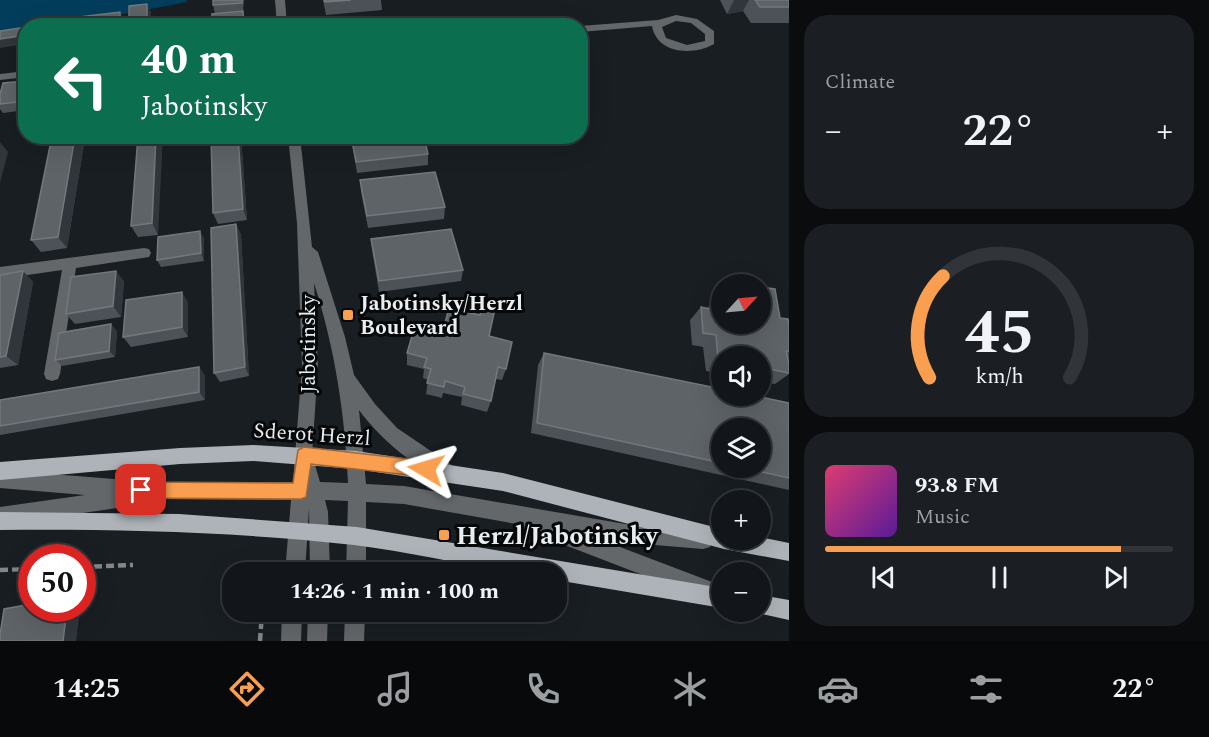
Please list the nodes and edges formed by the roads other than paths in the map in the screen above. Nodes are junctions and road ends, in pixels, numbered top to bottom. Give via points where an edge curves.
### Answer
1 (280, 0) edge
2 (281, 18) edge
3 (659, 23) junction
4 (602, 28) junction
5 (588, 29) edge
6 (660, 37) junction
7 (18, 75) edge
8 (0, 77) edge
9 (295, 144) edge
10 (304, 223) junction
11 (144, 253) dead end
12 (70, 263) junction
13 (0, 273) edge
14 (346, 372) junction
15 (52, 374) dead end
16 (304, 455) junction
17 (356, 460) junction
18 (0, 471) edge
19 (447, 472) junction
20 (0, 478) edge
21 (308, 491) junction
22 (165, 492) junction
23 (357, 492) junction
24 (498, 510) junction
25 (0, 516) edge
26 (0, 521) edge
27 (297, 530) junction
28 (321, 532) junction
29 (357, 536) junction
30 (711, 536) edge
31 (711, 539) edge
32 (771, 549) edge
33 (789, 552) edge
34 (296, 562) edge
35 (320, 562) edge
36 (356, 562) edge
37 (711, 592) edge
38 (711, 594) edge
39 (771, 607) edge
40 (789, 610) edge
41 (292, 622) edge
42 (318, 622) edge
43 (355, 622) edge
44 (291, 641) edge
45 (317, 641) edge
46 (354, 641) edge

1 - 2 street
3 - 4 street
3 - 6 street via 656,30
3 - 6 street via 676,18 694,21 707,29 711,38 704,46 691,49
4 - 5 street
4 - 6 street
7 - 8 street
9 - 10 street, Jabotinsky
10 - 14 street, Jabotinsky
10 - 16 street, Jabotinsky via 310,366
11 - 12 street
12 - 13 street
12 - 15 street
14 - 17 street, Jabotinsky
14 - 19 street via 371,413 392,436
16 - 17 main road, Sderot Herzl
16 - 18 main road, Sderot Herzl via 180,456
16 - 21 street
17 - 19 main road, Sderot Herzl
17 - 23 street, Jabotinsky
19 - 30 main road, Sderot Herzl
20 - 22 street
21 - 22 street
21 - 23 street
21 - 27 street
21 - 28 street
22 - 25 street
23 - 24 street
23 - 29 street, Jabotinsky
24 - 31 street via 631,534
24 - 37 street
26 - 27 main road
27 - 28 main road
27 - 34 street
28 - 29 main road
28 - 35 street
29 - 36 street, Jabotinsky
29 - 38 main road
32 - 33 main road, Sderot Herzl
39 - 40 main road
41 - 44 street
42 - 45 street
43 - 46 street

